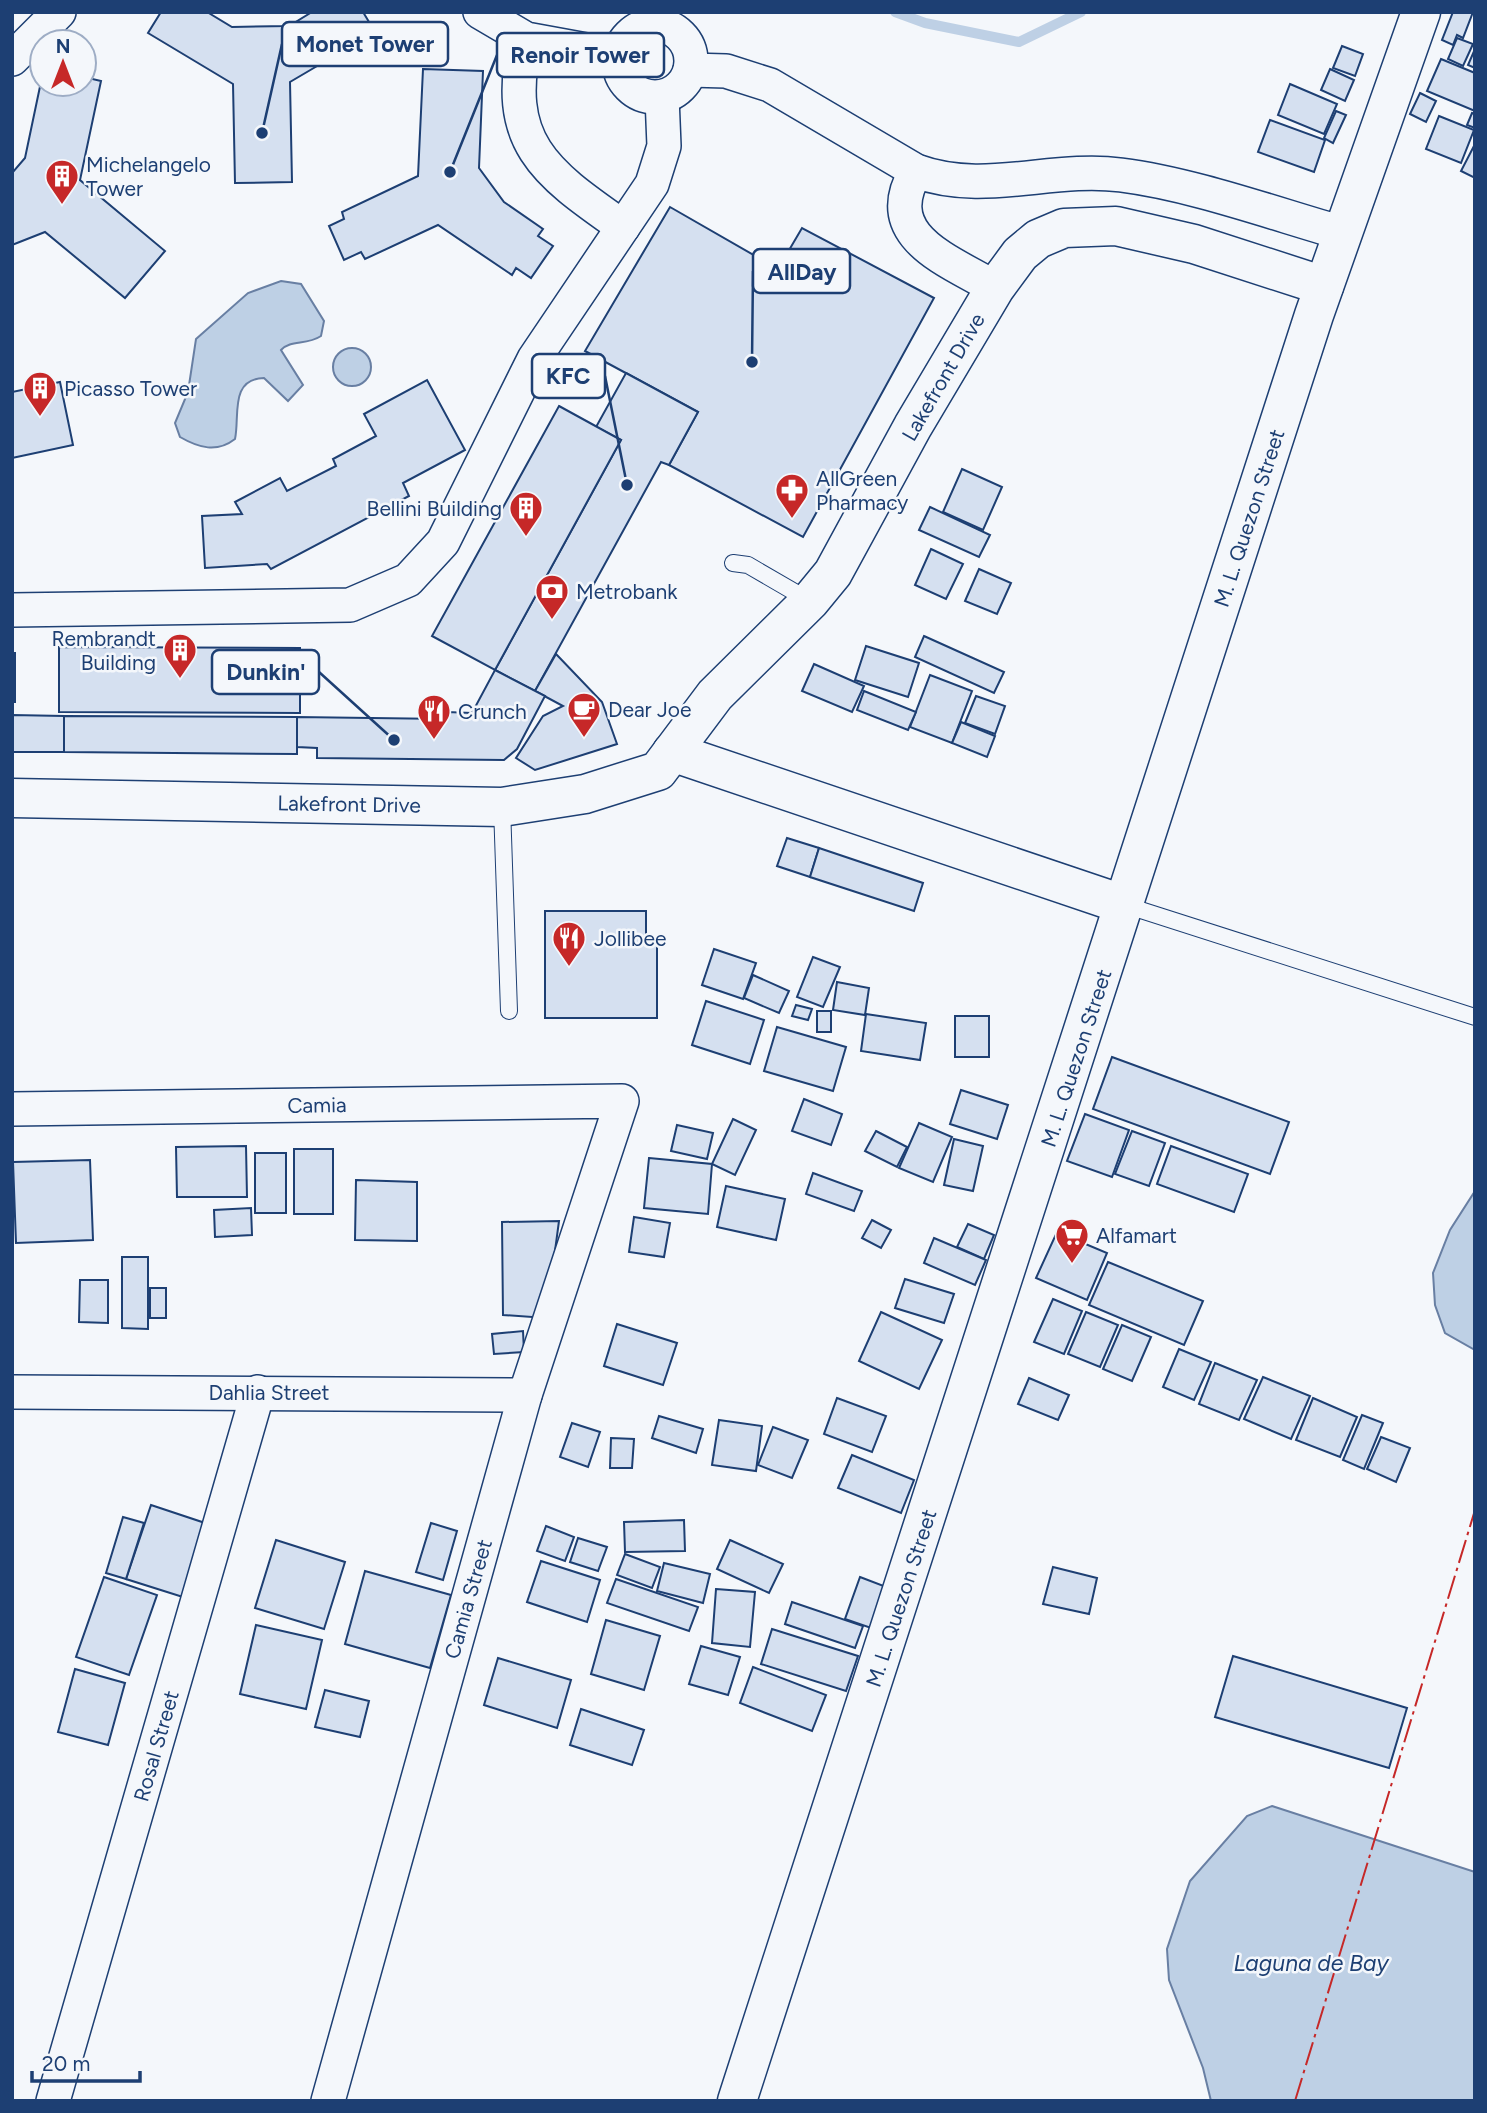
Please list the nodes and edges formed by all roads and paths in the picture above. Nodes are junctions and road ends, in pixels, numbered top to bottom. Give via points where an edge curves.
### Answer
1 (59, 12) edge
2 (480, 12) edge
3 (1420, 15) edge
4 (526, 39) junction
5 (619, 56) junction
6 (12, 59) edge
7 (690, 70) junction
8 (662, 97) junction
9 (916, 171) junction
10 (1175, 186) junction
11 (623, 227) junction
12 (1342, 233) junction
13 (1163, 235) junction
14 (1324, 286) junction
15 (995, 288) junction
16 (733, 563) dead end
17 (810, 601) junction
18 (12, 610) edge
19 (672, 752) junction
20 (12, 798) edge
21 (502, 807) junction
22 (1125, 905) junction
23 (509, 1012) dead end
24 (1475, 1017) edge
25 (622, 1101) joint
26 (12, 1109) edge
27 (12, 1392) edge
28 (258, 1392) junction
29 (525, 1395) junction
30 (53, 2101) edge
31 (328, 2101) edge
32 (737, 2101) edge

1 - 6 street
2 - 4 street
3 - 12 main road, M. L. Quezon Street
4 - 5 street
4 - 11 street via 519,82 534,150 559,180
5 - 7 street via 635,31 663,26 686,43
5 - 8 street via 626,83 636,92
7 - 8 street via 684,83
7 - 9 street via 726,71 770,85
8 - 11 street via 662,159 652,184
9 - 10 street via 943,181 973,183 1079,173 1122,175
9 - 15 street via 906,197 911,232
10 - 12 street
10 - 13 street
11 - 18 street via 534,359 443,542 408,580 350,605
12 - 14 main road, M. L. Quezon Street
13 - 14 main road, Lakefront Drive
13 - 15 main road, Lakefront Drive via 1116,226 1064,228 1038,239 1020,254
14 - 22 main road, M. L. Quezon Street
15 - 17 main road, Lakefront Drive via 833,573
16 - 17 lane via 748,565
17 - 19 main road, Lakefront Drive via 732,676
19 - 21 main road, Lakefront Drive via 658,771 624,782 585,794
19 - 22 main road
20 - 21 main road, Lakefront Drive
21 - 23 lane
22 - 24 lane
22 - 32 main road, M. L. Quezon Street
25 - 26 street, Camia
25 - 29 street, Camia Street
27 - 28 street, Dahlia Street
28 - 29 street, Dahlia Street
28 - 30 street, Rosal Street
29 - 31 street, Camia Street

